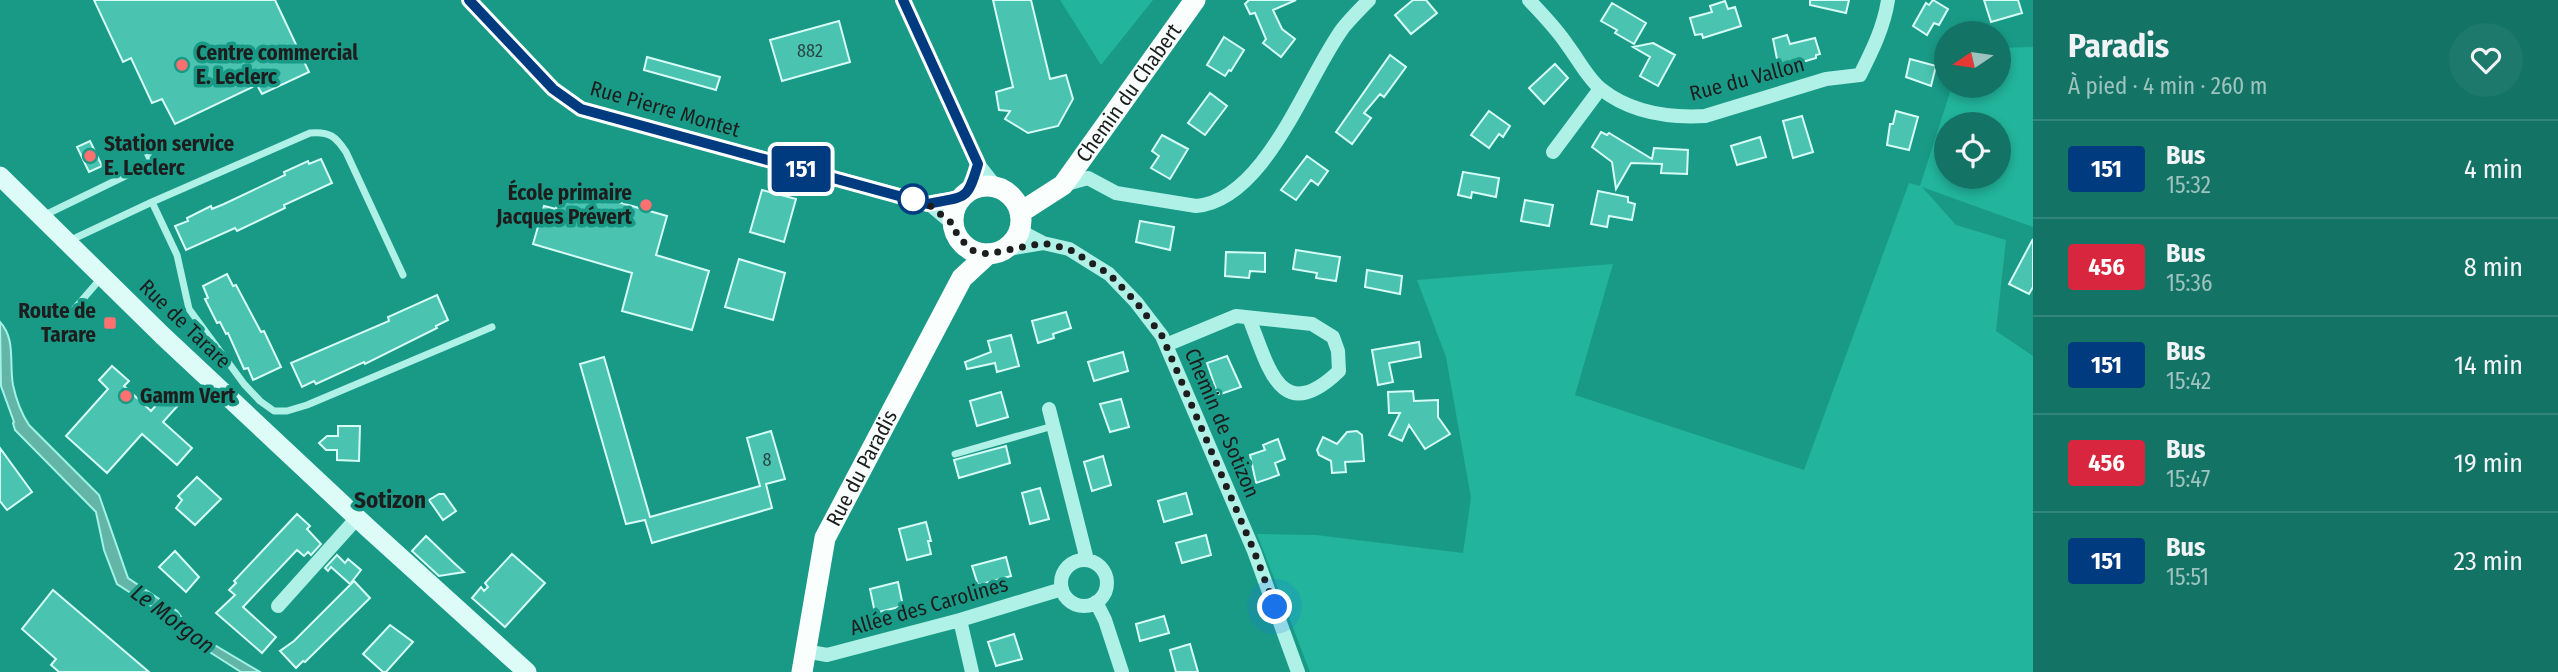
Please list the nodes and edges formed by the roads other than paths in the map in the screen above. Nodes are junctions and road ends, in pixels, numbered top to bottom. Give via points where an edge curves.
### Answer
1 (469, 0) edge
2 (903, 0) edge
3 (1195, 0) edge
4 (1369, 0) edge
5 (1529, 0) edge
6 (1888, 0) edge
7 (1600, 89) junction
8 (139, 136) dead end
9 (1553, 152) dead end
10 (978, 164) junction
11 (0, 176) edge
12 (1063, 185) junction
13 (967, 193) junction
14 (152, 202) junction
15 (928, 204) junction
16 (1012, 206) junction
17 (41, 217) junction
18 (954, 225) junction
19 (67, 242) junction
20 (1043, 243) junction
21 (964, 244) junction
22 (996, 252) junction
23 (402, 275) dead end
24 (102, 276) junction
25 (962, 278) junction
26 (70, 314) dead end
27 (1249, 318) junction
28 (492, 327) dead end
29 (1166, 345) junction
30 (1049, 409) dead end
31 (1053, 426) junction
32 (955, 454) dead end
33 (357, 518) junction
34 (1087, 560) junction
35 (1062, 589) junction
36 (1096, 602) junction
37 (278, 606) dead end
38 (960, 620) junction
39 (804, 662) edge
40 (527, 672) edge
41 (972, 672) edge
42 (1122, 672) edge
43 (1298, 672) edge

1 - 15 street, Rue Pierre Montet via 553,89 581,109
2 - 10 street
3 - 12 main road, Chemin du Chabert
4 - 12 street via 1343,28 1261,163 1224,198 1196,206 1115,193 1088,178
5 - 7 street, Rue du Vallon
6 - 7 street, Rue du Vallon via 1860,75 1826,79 1705,117 1662,116
7 - 9 street
8 - 17 lane via 152,163
10 - 13 street
10 - 16 street
11 - 17 main road, Rue de Tarare
12 - 16 main road, Chemin du Chabert
13 - 15 street, Rue Pierre Montet
13 - 16 main road via 979,187
13 - 18 main road via 957,205
14 - 19 lane
14 - 23 lane via 310,133 323,132 335,136 346,152
14 - 28 lane via 177,255 189,309 244,384 274,411 307,405
15 - 18 street, Rue Pierre Montet
16 - 20 street, Chemin de Sotizon
16 - 22 main road via 1011,245
17 - 19 main road, Rue de Tarare
18 - 21 main road
19 - 24 main road, Rue de Tarare
20 - 22 street, Chemin de Sotizon
20 - 29 street, Chemin de Sotizon via 1069,249 1109,274 1136,302
21 - 22 main road via 979,253
21 - 25 main road, Rue du Paradis
22 - 25 main road, Rue du Paradis
24 - 26 lane
24 - 33 main road, Rue de Tarare
25 - 39 main road, Rue du Paradis via 825,538
27 - 27 street via 1312,324 1333,337 1339,371 1322,387 1297,394 1283,389 1274,379
27 - 29 street via 1236,316
29 - 43 street, Chemin de Sotizon via 1254,551
30 - 31 street
31 - 32 lane
31 - 34 street
33 - 37 street
33 - 40 main road, Rue de Tarare
34 - 35 street via 1067,568
34 - 36 street via 1099,566 1106,577 1105,591
35 - 36 street via 1076,604
35 - 38 street, Allée des Carolines
36 - 42 street
38 - 39 street, Allée des Carolines
38 - 41 street

